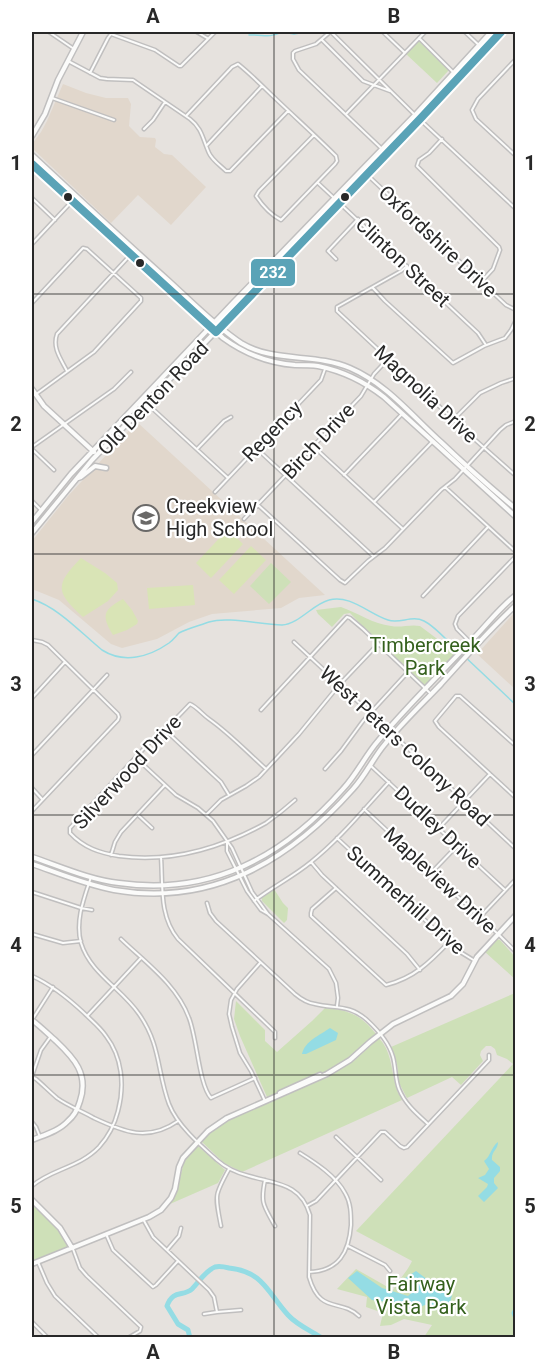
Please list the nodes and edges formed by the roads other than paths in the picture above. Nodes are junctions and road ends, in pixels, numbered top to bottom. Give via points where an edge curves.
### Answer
1 (49, 32) edge
2 (83, 32) edge
3 (197, 32) edge
4 (215, 32) edge
5 (331, 32) edge
6 (383, 32) edge
7 (426, 32) edge
8 (465, 32) edge
9 (491, 32) edge
10 (501, 32) edge
11 (419, 38) junction
12 (208, 39) junction
13 (322, 40) junction
14 (479, 45) junction
15 (74, 49) junction
16 (484, 50) junction
17 (405, 53) junction
18 (516, 59) edge
19 (68, 61) junction
20 (512, 63) junction
21 (516, 67) edge
22 (90, 73) junction
23 (454, 73) junction
24 (380, 79) junction
25 (374, 85) junction
26 (262, 86) junction
27 (393, 92) junction
28 (52, 98) junction
29 (165, 102) junction
30 (288, 111) junction
31 (346, 114) junction
32 (415, 115) junction
33 (186, 116) junction
34 (420, 119) junction
35 (114, 120) dead end
36 (144, 129) dead end
37 (314, 135) junction
38 (32, 136) edge
39 (442, 139) junction
40 (207, 145) junction
41 (382, 149) junction
42 (32, 155) edge
43 (516, 156) edge
44 (32, 164) edge
45 (362, 170) junction
46 (367, 174) junction
47 (317, 182) junction
48 (76, 197) junction
49 (32, 198) edge
50 (335, 198) junction
51 (72, 202) junction
52 (340, 203) junction
53 (516, 209) edge
54 (55, 219) junction
55 (358, 219) junction
56 (32, 244) edge
57 (135, 250) junction
58 (131, 255) junction
59 (336, 258) dead end
60 (407, 266) junction
61 (268, 267) junction
62 (274, 272) junction
63 (114, 273) junction
64 (481, 282) junction
65 (373, 286) junction
66 (182, 293) junction
67 (178, 297) junction
68 (32, 303) edge
69 (337, 310) junction
70 (516, 310) edge
71 (332, 312) dead end
72 (516, 320) edge
73 (215, 322) junction
74 (514, 326) edge
75 (220, 327) junction
76 (211, 328) junction
77 (216, 332) junction
78 (486, 345) junction
79 (388, 359) junction
80 (327, 360) junction
81 (325, 368) junction
82 (170, 370) junction
83 (67, 371) junction
84 (131, 372) dead end
85 (175, 375) junction
86 (516, 378) edge
87 (371, 379) junction
88 (367, 385) junction
89 (32, 389) edge
90 (35, 395) junction
91 (142, 399) junction
92 (147, 404) junction
93 (402, 414) junction
94 (231, 417) dead end
95 (453, 420) junction
96 (516, 421) edge
97 (64, 424) junction
98 (432, 442) junction
99 (313, 446) junction
100 (32, 448) edge
101 (256, 448) junction
102 (483, 448) junction
103 (197, 449) junction
104 (93, 451) junction
105 (97, 455) junction
106 (468, 466) junction
107 (106, 468) dead end
108 (54, 470) dead end
109 (463, 470) junction
110 (344, 475) junction
111 (286, 476) junction
112 (516, 476) edge
113 (78, 478) junction
114 (228, 478) junction
115 (445, 487) junction
116 (215, 492) dead end
117 (32, 501) edge
118 (374, 502) junction
119 (258, 505) junction
120 (516, 509) edge
121 (42, 510) junction
122 (516, 517) edge
123 (244, 519) dead end
124 (32, 522) edge
125 (488, 528) junction
126 (404, 529) junction
127 (32, 533) edge
128 (516, 554) edge
129 (373, 557) junction
130 (516, 595) edge
131 (423, 596) dead end
132 (516, 605) edge
133 (32, 640) edge
134 (294, 642) dead end
135 (378, 644) junction
136 (469, 644) junction
137 (474, 648) junction
138 (309, 656) junction
139 (65, 662) junction
140 (408, 672) junction
141 (107, 675) dead end
142 (340, 684) junction
143 (93, 689) junction
144 (426, 689) junction
145 (431, 694) junction
146 (32, 698) edge
147 (261, 710) dead end
148 (370, 713) junction
149 (165, 730) junction
150 (388, 730) junction
151 (393, 735) junction
152 (516, 746) edge
153 (32, 754) edge
154 (136, 758) junction
155 (370, 766) junction
156 (266, 769) junction
157 (325, 769) dead end
158 (490, 774) junction
159 (389, 782) junction
160 (165, 785) junction
161 (32, 788) edge
162 (230, 795) junction
163 (515, 795) edge
164 (43, 799) junction
165 (295, 800) dead end
166 (464, 801) junction
167 (364, 809) junction
168 (32, 811) edge
169 (207, 814) junction
170 (138, 815) junction
171 (152, 828) dead end
172 (439, 828) junction
173 (337, 838) junction
174 (227, 842) junction
175 (457, 846) junction
176 (516, 849) edge
177 (111, 855) junction
178 (32, 857) edge
179 (161, 857) junction
180 (311, 862) junction
181 (32, 864) edge
182 (52, 864) junction
183 (239, 869) junction
184 (49, 870) junction
185 (432, 872) junction
186 (242, 875) junction
187 (91, 877) junction
188 (516, 879) edge
189 (89, 883) junction
190 (163, 886) junction
191 (336, 888) junction
192 (505, 890) junction
193 (32, 892) edge
194 (163, 893) junction
195 (257, 899) junction
196 (254, 901) junction
197 (207, 903) dead end
198 (81, 908) junction
199 (92, 910) dead end
200 (268, 914) junction
201 (516, 915) edge
202 (480, 917) junction
203 (32, 934) edge
204 (498, 934) junction
205 (121, 939) dead end
206 (81, 942) junction
207 (449, 942) junction
208 (516, 952) edge
209 (141, 958) junction
210 (475, 961) junction
211 (260, 962) junction
212 (420, 970) junction
213 (32, 976) edge
214 (53, 987) junction
215 (114, 987) junction
216 (234, 993) junction
217 (337, 1006) junction
218 (87, 1016) junction
219 (32, 1020) edge
220 (379, 1034) junction
221 (51, 1036) junction
222 (275, 1038) dead end
223 (489, 1055) dead end
224 (32, 1076) edge
225 (255, 1078) junction
226 (265, 1101) junction
227 (77, 1109) junction
228 (178, 1121) junction
229 (32, 1122) edge
230 (428, 1124) junction
231 (112, 1127) junction
232 (40, 1137) junction
233 (336, 1137) dead end
234 (32, 1140) edge
235 (197, 1141) junction
236 (300, 1153) dead end
237 (358, 1157) junction
238 (229, 1169) junction
239 (265, 1180) junction
240 (381, 1180) dead end
241 (335, 1181) junction
242 (32, 1186) edge
243 (32, 1200) edge
244 (307, 1206) junction
245 (143, 1219) junction
246 (221, 1226) dead end
247 (275, 1226) dead end
248 (181, 1228) dead end
249 (106, 1234) junction
250 (348, 1246) junction
251 (72, 1248) junction
252 (167, 1250) junction
253 (178, 1261) junction
254 (38, 1262) junction
255 (32, 1264) edge
256 (390, 1271) dead end
257 (309, 1272) junction
258 (241, 1310) dead end
259 (217, 1312) junction
260 (204, 1314) dead end
261 (359, 1316) dead end
262 (32, 1322) edge
263 (48, 1338) edge
264 (99, 1338) edge
265 (128, 1338) edge

1 - 15 street
2 - 15 main road
3 - 12 street
4 - 12 street
5 - 13 street
5 - 24 street
6 - 17 street
7 - 11 street
8 - 14 street
9 - 14 main road, Old Denton Road
10 - 16 main road, Old Denton Road
11 - 17 street
11 - 23 street
12 - 22 street via 179,66 155,50 111,34
13 - 25 street via 363,81
13 - 31 street via 293,53 293,59 299,70
14 - 16 street
14 - 23 main road, Old Denton Road
15 - 19 main road
16 - 34 main road, Old Denton Road
17 - 24 street
18 - 20 street
19 - 22 street
19 - 28 main road
20 - 21 street
20 - 43 street via 472,110 476,119
22 - 29 street via 107,79 133,80
23 - 32 main road, Old Denton Road
24 - 25 street
24 - 27 street
25 - 27 street
25 - 31 street
26 - 30 street
26 - 33 street via 238,64
26 - 40 street
27 - 32 street
28 - 35 street
28 - 38 main road
29 - 33 street
29 - 36 street
30 - 37 street
30 - 40 street via 230,171 213,158
31 - 41 street
32 - 34 street
32 - 41 main road, Old Denton Road
33 - 40 street via 199,127
34 - 39 street
34 - 46 main road, Old Denton Road
37 - 47 street via 337,161
37 - 47 street via 256,196 280,220
39 - 53 street
39 - 64 street via 417,166 499,247 493,269
41 - 45 main road, Old Denton Road
42 - 48 main road
44 - 51 main road
45 - 46 street, Oxfordshire Drive
45 - 50 main road, Old Denton Road
46 - 52 main road, Old Denton Road
46 - 64 street, Oxfordshire Drive
47 - 50 street, Clinton Street
48 - 51 street
48 - 57 main road
49 - 54 street
50 - 52 street, Clinton Street
50 - 61 main road, Old Denton Road
51 - 54 street
51 - 58 main road
52 - 55 street, Clinton Street
52 - 62 main road, Old Denton Road
54 - 56 street
55 - 59 street via 328,251
55 - 60 street, Clinton Street
57 - 58 street
57 - 66 main road
58 - 63 street
58 - 67 main road
60 - 65 street
60 - 78 street, Clinton Street
61 - 62 main road
61 - 73 main road, Old Denton Road
62 - 75 main road, Old Denton Road
63 - 68 street via 83,248
63 - 83 street via 56,336 55,348
63 - 83 street via 141,302 99,347
64 - 70 street, Oxfordshire Drive
65 - 69 street
65 - 78 street via 452,365
66 - 67 main road
66 - 73 main road
67 - 76 main road
69 - 71 street
69 - 79 street, Magnolia Drive
72 - 74 street
73 - 75 main road
73 - 76 main road, Old Denton Road
74 - 78 street via 505,338
75 - 77 main road, Old Denton Road
75 - 80 main road via 261,351
76 - 77 main road
76 - 82 main road, Old Denton Road
77 - 81 main road via 259,358
77 - 85 main road, Old Denton Road
79 - 87 street, Birch Drive
79 - 95 street, Magnolia Drive
80 - 81 street, Regency
80 - 87 main road
81 - 88 main road
81 - 101 street, Regency via 321,380
82 - 85 main road
82 - 91 main road, Old Denton Road
83 - 90 street
84 - 97 street via 114,389
85 - 92 main road, Old Denton Road
86 - 95 street via 480,393
87 - 88 street, Birch Drive
87 - 106 main road
88 - 93 main road
88 - 99 street, Birch Drive
89 - 90 main road
90 - 97 main road
91 - 92 street
91 - 104 main road, Old Denton Road
92 - 103 street
92 - 105 main road, Old Denton Road
93 - 98 main road
93 - 110 street
94 - 103 street
95 - 102 street, Magnolia Drive
96 - 102 street via 506,425
97 - 100 street
97 - 104 main road
98 - 109 main road
98 - 118 street
99 - 110 street
99 - 111 street, Birch Drive
100 - 108 street
101 - 111 street
101 - 114 street, Regency
102 - 106 street
102 - 112 street, Magnolia Drive
103 - 114 street
104 - 105 main road
104 - 121 main road, Old Denton Road
105 - 113 main road, Old Denton Road
106 - 109 street
106 - 120 main road
107 - 113 main road via 95,466
109 - 115 street
109 - 122 main road
110 - 118 street
111 - 119 street, Birch Drive
111 - 129 street
113 - 127 main road, Old Denton Road
114 - 116 street, Regency
115 - 125 street
115 - 126 street
117 - 121 street
118 - 126 street
119 - 123 street, Birch Drive
119 - 129 street via 345,583
121 - 124 main road, Old Denton Road
125 - 128 street
125 - 131 street
126 - 129 street
128 - 136 street via 458,616 455,624
130 - 136 main road
132 - 137 main road
133 - 139 street via 46,644
134 - 138 street, West Peters Colony Road
135 - 138 street via 347,617
135 - 140 street
135 - 142 street
136 - 137 street
136 - 144 main road
137 - 145 main road
138 - 142 street, West Peters Colony Road
138 - 147 street
139 - 143 street
139 - 146 street
140 - 144 street
140 - 148 street
141 - 143 street
142 - 148 street, West Peters Colony Road
142 - 156 street
143 - 153 street
143 - 164 street via 118,714 118,720
144 - 145 street
144 - 150 main road
145 - 151 main road
148 - 150 street, West Peters Colony Road
148 - 157 street
149 - 154 street, Silverwood Drive
149 - 156 street, Silverwood Drive via 193,705
149 - 162 street
150 - 151 street, West Peters Colony Road
150 - 183 main road via 327,806 283,844
151 - 155 main road
151 - 166 street, West Peters Colony Road
152 - 158 street via 462,697 456,696 437,717 436,724
154 - 160 street
154 - 177 street, Silverwood Drive via 70,828 80,843
155 - 159 street, Dudley Drive
155 - 186 main road via 317,826 274,859
156 - 162 street
158 - 163 street
158 - 166 street
159 - 167 street
159 - 172 street, Dudley Drive
160 - 169 street
160 - 170 street
161 - 164 street
162 - 169 street
164 - 168 street
165 - 174 street via 268,821
166 - 172 street
166 - 176 street, West Peters Colony Road
167 - 173 street
167 - 185 street, Mapleview Drive
169 - 174 street
170 - 171 street
170 - 177 street via 118,837
172 - 175 street, Dudley Drive
173 - 180 street
173 - 207 street, Summerhill Drive
174 - 179 street via 206,850
174 - 183 street
175 - 185 street
175 - 192 street, Dudley Drive
177 - 179 street
178 - 182 main road
179 - 190 street
180 - 191 street
180 - 195 street
181 - 184 main road
182 - 184 main road
182 - 187 main road
183 - 186 street
183 - 190 main road via 197,882
184 - 189 main road
185 - 202 street, Mapleview Drive
186 - 194 main road via 196,889
186 - 195 street
186 - 196 street
187 - 189 street
187 - 190 main road
188 - 192 street
189 - 194 main road
189 - 198 street
190 - 194 street
191 - 212 street
191 - 212 street via 312,909 311,916 386,985
192 - 202 street
193 - 198 street
194 - 216 street via 165,915 173,933
195 - 196 street
195 - 200 street
196 - 200 street
197 - 211 street via 216,921
198 - 199 street
198 - 206 street
200 - 217 street via 329,969 338,991
201 - 204 main road
202 - 204 street, Mapleview Drive
203 - 206 street via 63,943
204 - 208 street, Mapleview Drive
204 - 210 main road
205 - 209 street
206 - 215 street via 94,967
207 - 210 street, Summerhill Drive
207 - 212 street
209 - 215 street
209 - 225 street via 167,982 187,1011 208,1096 213,1098
210 - 220 main road via 463,984 451,996
211 - 216 street
211 - 217 street via 302,999
213 - 214 street
214 - 218 street
214 - 219 street
215 - 218 street
215 - 228 street via 132,1004 149,1031 169,1105
216 - 222 street via 275,1032
216 - 225 street via 230,1007 232,1027 240,1053
217 - 220 street via 362,1016
218 - 231 street via 110,1042 120,1069 122,1095
219 - 221 main road
220 - 226 main road via 332,1071
220 - 230 street via 393,1058 403,1096
221 - 224 street via 40,1050
221 - 227 main road via 72,1057 80,1073 82,1093
223 - 230 street via 489,1060
224 - 227 street
225 - 226 street
226 - 235 main road via 222,1121
227 - 231 street
227 - 232 main road via 66,1123
228 - 231 street via 145,1133
228 - 235 street
229 - 232 street
230 - 237 street via 404,1148 385,1131 381,1132
231 - 242 street via 87,1157
232 - 234 main road
233 - 237 street
235 - 238 street
235 - 245 main road via 181,1163 168,1203
236 - 241 street
237 - 240 street
237 - 241 street
238 - 239 street
238 - 246 street via 216,1196
239 - 244 street via 291,1188
239 - 247 street via 262,1202
241 - 244 street
241 - 250 street via 346,1193 350,1208
243 - 251 main road via 60,1227
244 - 257 street via 311,1220
245 - 249 main road
245 - 252 street
248 - 252 street
249 - 251 main road
249 - 253 street via 117,1254 153,1287
250 - 256 street
250 - 257 street via 333,1265
251 - 254 main road
251 - 265 street via 80,1268 141,1327
252 - 253 street
253 - 259 street via 214,1297
254 - 255 main road
254 - 264 street via 55,1296
257 - 261 street via 320,1298
258 - 259 street
259 - 260 street
262 - 263 street

